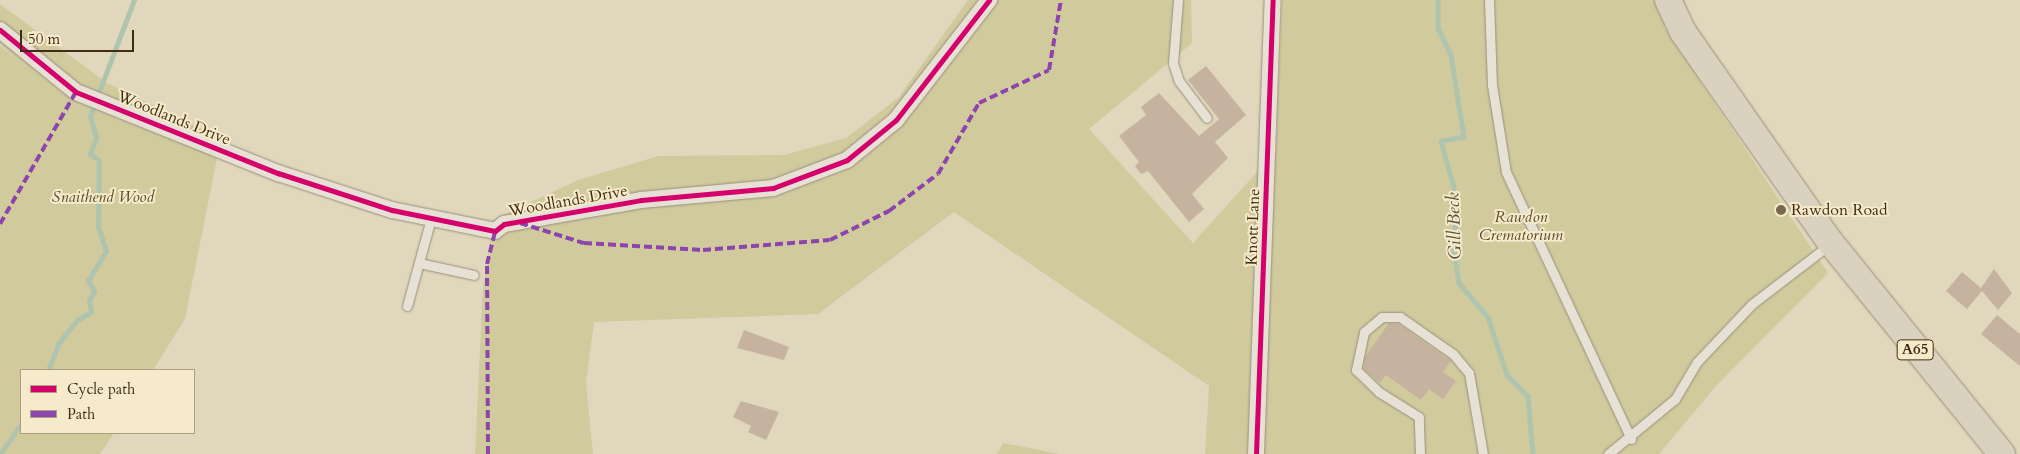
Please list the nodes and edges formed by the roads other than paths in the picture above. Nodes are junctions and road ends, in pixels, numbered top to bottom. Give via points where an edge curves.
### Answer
1 (989, 0) edge
2 (1178, 0) edge
3 (1273, 0) edge
4 (1489, 0) edge
5 (1668, 0) edge
6 (0, 30) edge
7 (1208, 118) dead end
8 (431, 218) junction
9 (1831, 244) junction
10 (419, 263) junction
11 (474, 275) dead end
12 (407, 306) dead end
13 (1631, 439) junction
14 (1256, 454) edge
15 (1420, 454) edge
16 (1483, 454) edge
17 (1608, 454) edge
18 (2002, 454) edge

1 - 8 street, Woodlands Drive via 896,120 846,160 773,188 641,200 504,224 495,231
2 - 7 lane via 1173,63 1178,81
3 - 14 street, Knott Lane
4 - 13 lane via 1492,86 1506,172
5 - 9 main road, A65 via 1683,32
6 - 8 street, Woodlands Drive via 87,96 278,173
8 - 10 lane
9 - 13 lane via 1752,304 1697,362 1675,399
9 - 18 main road, A65
10 - 11 lane
10 - 12 lane
13 - 17 lane
15 - 16 lane via 1419,417 1379,392 1356,370 1364,332 1382,317 1403,319 1453,354 1469,373

